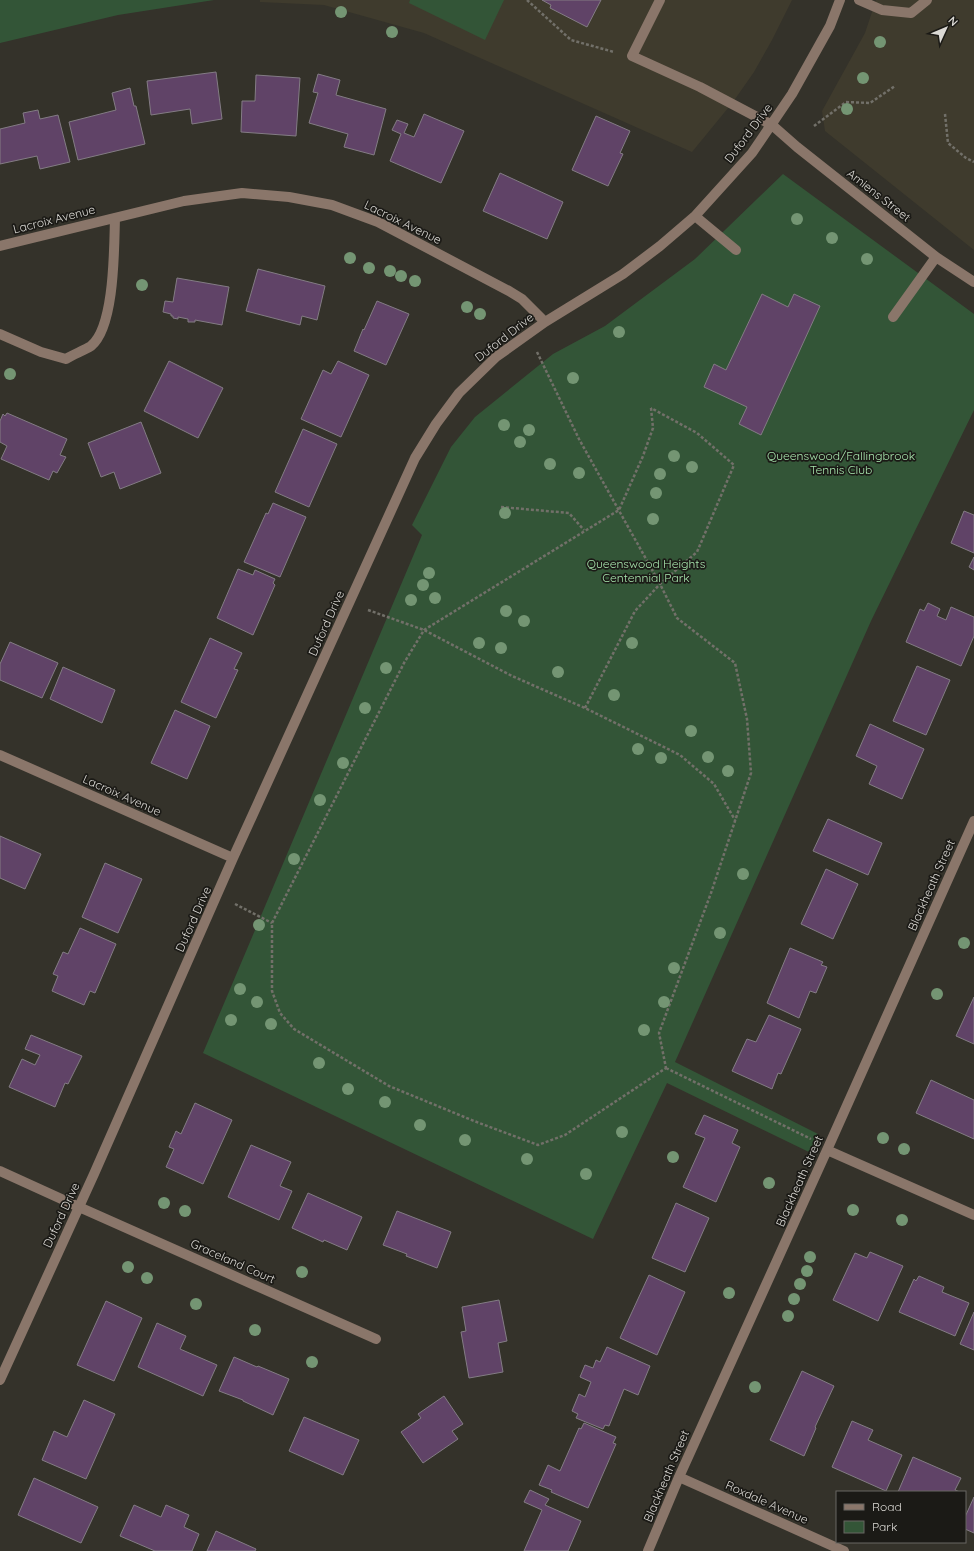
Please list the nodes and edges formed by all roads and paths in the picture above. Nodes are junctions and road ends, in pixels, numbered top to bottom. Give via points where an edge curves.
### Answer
1 (527, 0) edge
2 (660, 0) edge
3 (859, 0) edge
4 (927, 0) edge
5 (838, 1) edge
6 (632, 56) junction
7 (895, 86) dead end
8 (945, 114) dead end
9 (772, 124) junction
10 (814, 126) dead end
11 (974, 162) edge
12 (695, 216) junction
13 (115, 218) junction
14 (0, 246) edge
15 (736, 250) dead end
16 (936, 257) junction
17 (974, 282) edge
18 (893, 317) dead end
19 (544, 322) junction
20 (0, 334) edge
21 (527, 335) junction
22 (501, 507) dead end
23 (619, 510) junction
24 (584, 530) junction
25 (660, 584) junction
26 (349, 602) junction
27 (424, 630) junction
28 (585, 708) junction
29 (0, 755) edge
30 (735, 821) junction
31 (974, 821) edge
32 (233, 858) junction
33 (217, 896) junction
34 (272, 923) junction
35 (666, 1068) junction
36 (827, 1150) junction
37 (0, 1171) edge
38 (79, 1208) junction
39 (974, 1215) edge
40 (376, 1339) dead end
41 (0, 1380) edge
42 (679, 1476) junction
43 (648, 1551) edge
44 (844, 1551) edge

1 - 6 path via 570,40
2 - 6 street
3 - 4 street via 882,10 911,13
5 - 9 street, Duford Drive via 830,26
6 - 9 street, Amiens Street
7 - 10 path via 870,103 846,102
8 - 11 path via 948,143
9 - 12 street, Duford Drive via 752,153
9 - 16 street, Amiens Street via 797,147
12 - 15 street
12 - 19 street, Duford Drive via 623,274
13 - 14 street, Lacroix Avenue
13 - 19 street, Lacroix Avenue via 184,201 242,193 289,197 332,206 378,222 509,291 522,299
13 - 20 street via 109,302 102,330 92,345 66,358 41,352
16 - 17 street, Amiens Street
16 - 18 street
19 - 21 street, Duford Drive
21 - 23 path
21 - 26 street, Duford Drive via 496,357 459,393 436,424 415,458
22 - 24 path via 569,513
23 - 24 path
23 - 25 path
23 - 25 path via 653,428 651,408 697,433 734,466 697,552
24 - 27 path
25 - 28 path via 635,611
25 - 30 path via 677,618 735,663 747,719 751,773
26 - 27 path
26 - 32 street, Duford Drive
27 - 28 path via 512,676
27 - 34 path via 404,663
28 - 30 path via 680,755 714,784
29 - 32 street, Lacroix Avenue
30 - 35 path via 659,1033
31 - 36 street, Blackheath Street
32 - 33 street, Duford Drive
33 - 34 path
33 - 38 street, Duford Drive
34 - 35 path via 272,990 280,1014 294,1029 389,1086 538,1145 565,1135
35 - 36 path via 810,1138
36 - 39 street
36 - 42 street, Blackheath Street
37 - 38 street, Graceland Court
38 - 40 street, Graceland Court
38 - 41 street, Duford Drive
42 - 43 street, Blackheath Street
42 - 44 street, Roxdale Avenue

